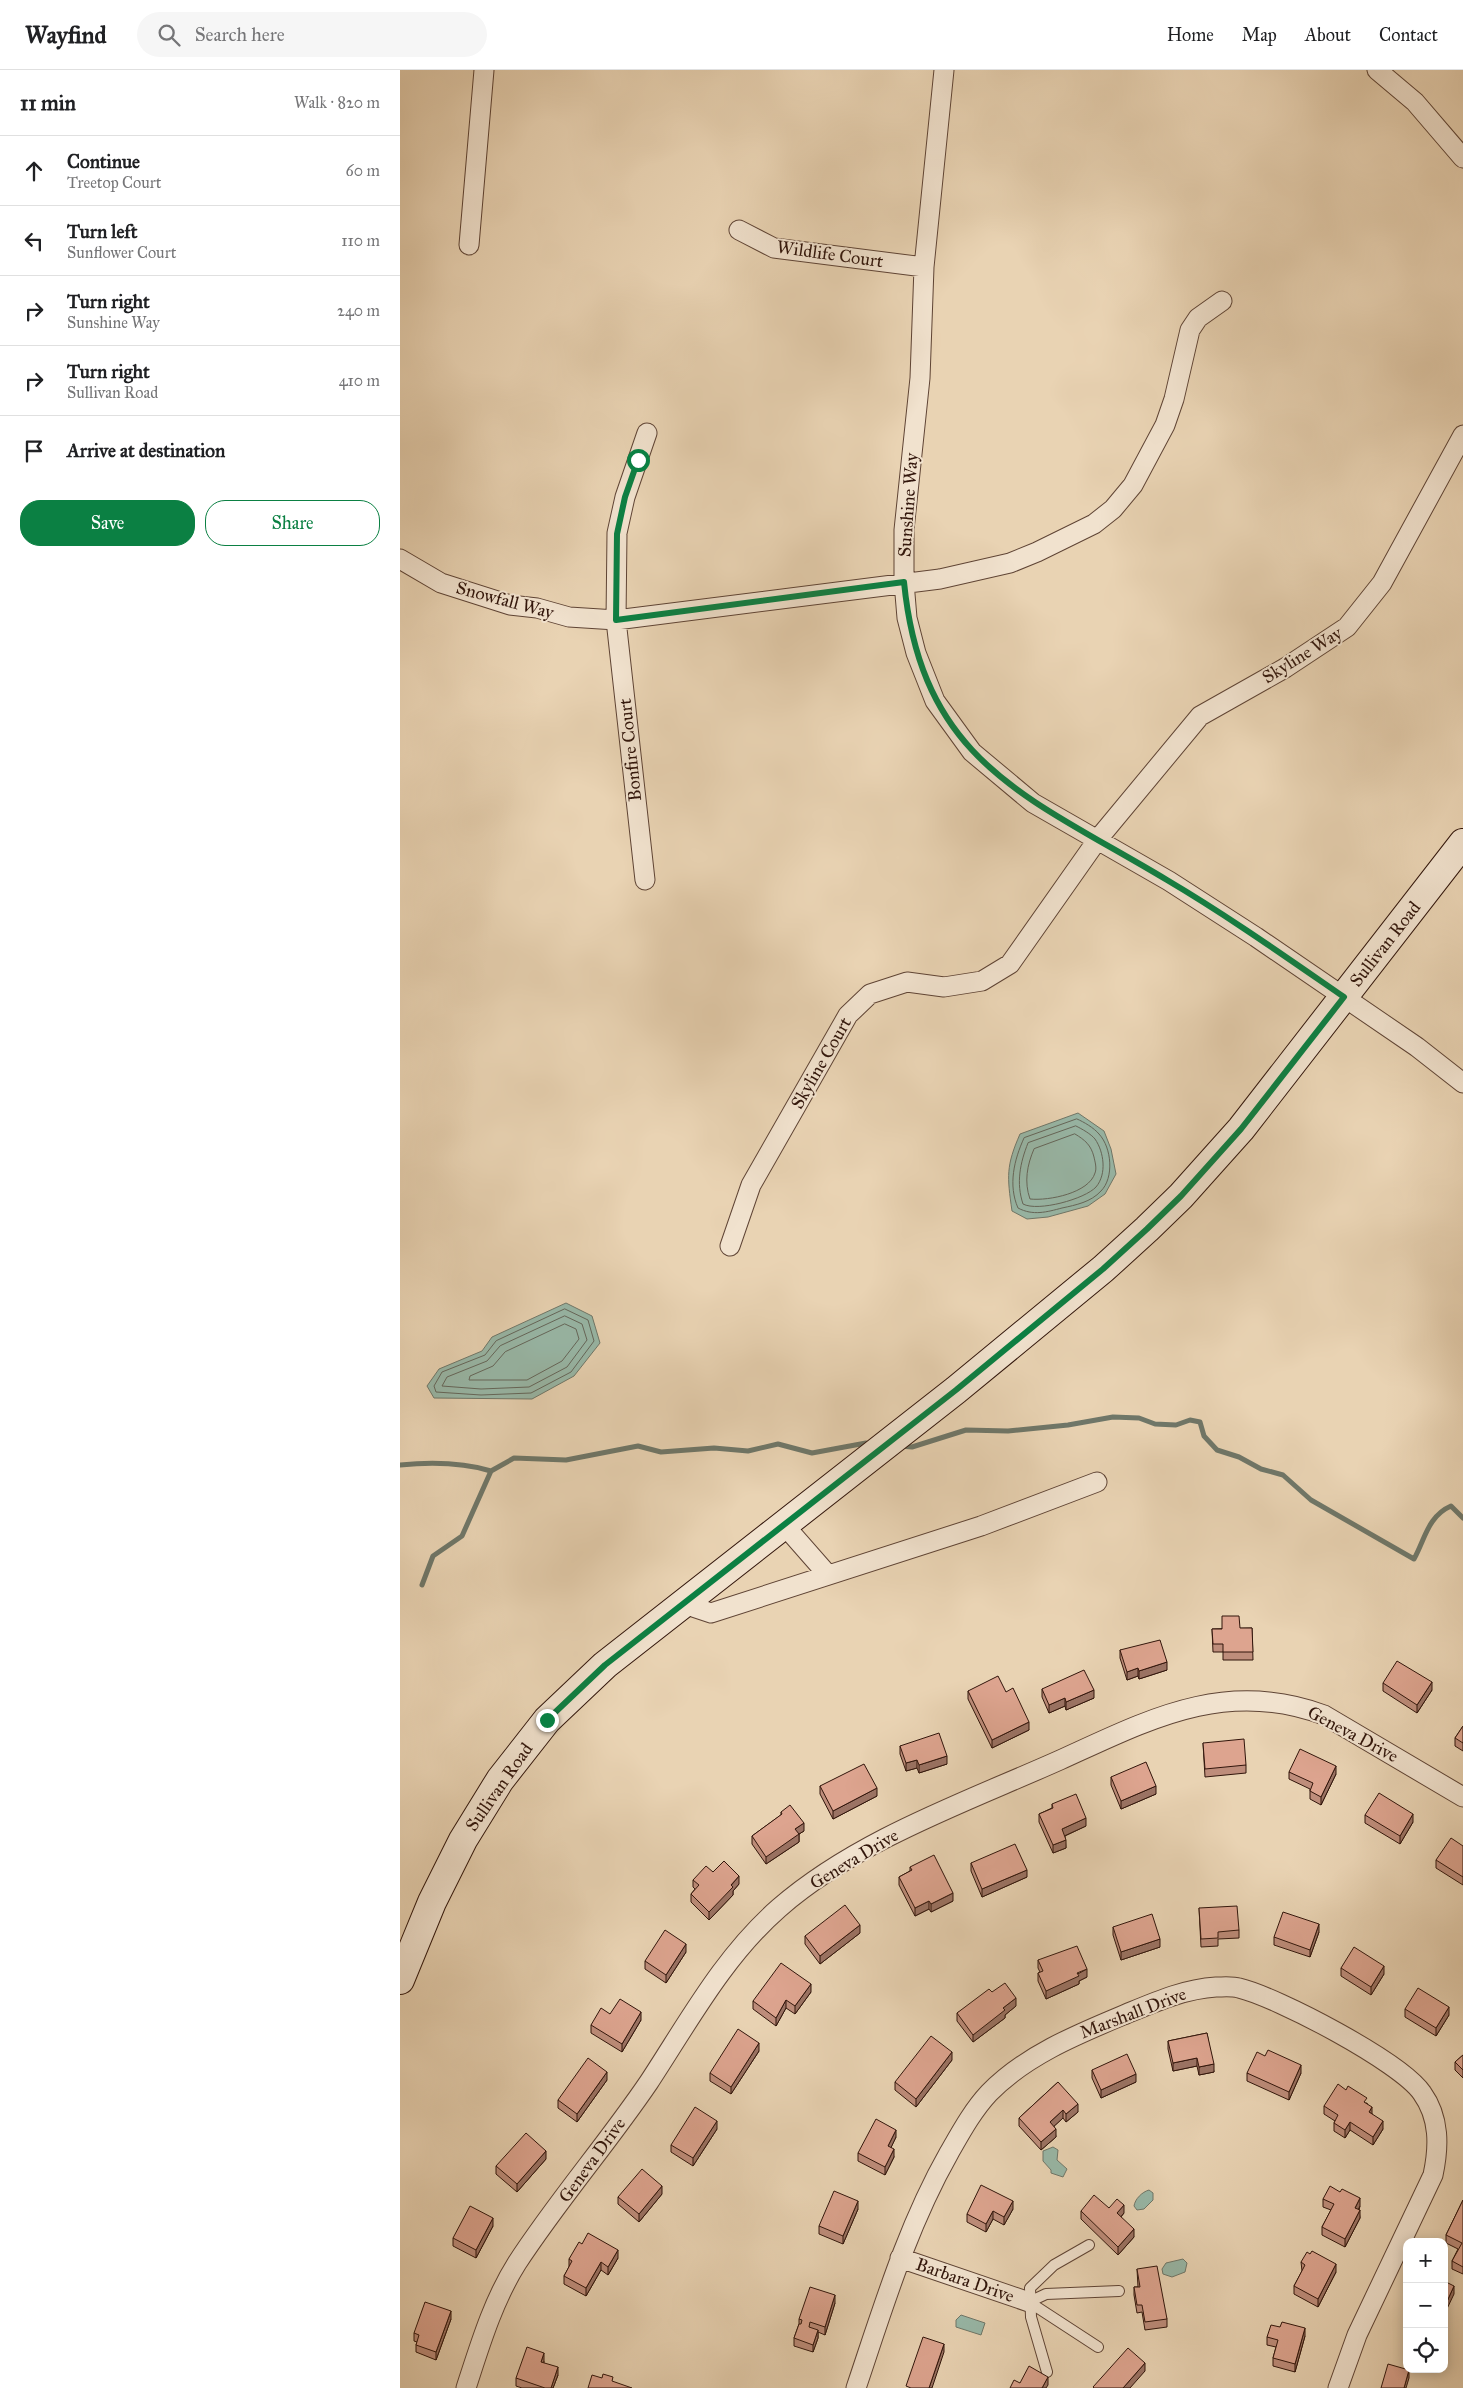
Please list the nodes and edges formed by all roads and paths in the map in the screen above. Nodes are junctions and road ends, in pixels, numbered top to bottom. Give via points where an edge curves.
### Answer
1 (484, 70) edge
2 (944, 70) edge
3 (1377, 70) edge
4 (1463, 158) edge
5 (739, 230) dead end
6 (469, 245) dead end
7 (924, 267) junction
8 (1222, 301) dead end
9 (647, 433) dead end
10 (1463, 435) edge
11 (400, 558) edge
12 (904, 582) junction
13 (616, 620) junction
14 (1098, 839) junction
15 (1463, 843) edge
16 (645, 880) dead end
17 (1344, 997) junction
18 (1463, 1083) edge
19 (730, 1246) dead end
20 (1097, 1482) dead end
21 (785, 1526) junction
22 (828, 1575) junction
23 (684, 1604) junction
24 (1463, 1797) edge
25 (401, 1974) edge
26 (1090, 2245) dead end
27 (900, 2258) junction
28 (1120, 2291) dead end
29 (1029, 2302) junction
30 (1098, 2347) dead end
31 (1047, 2372) dead end
32 (466, 2388) edge
33 (856, 2388) edge
34 (1338, 2388) edge

1 - 6 street
2 - 7 street, Sunshine Way
3 - 4 street via 1415,102
5 - 7 street, Wildlife Court via 774,248
7 - 12 street, Sunshine Way via 920,378 904,530
8 - 12 street, Snowfall Way via 1198,318 1190,330 1165,425 1133,485 1113,509 1094,524 1010,563 940,579
9 - 13 street, Bonfire Court via 625,497 617,534
10 - 14 street, Skyline Way via 1382,584 1347,627 1285,668 1200,716
11 - 13 street, Snowfall Way via 441,583 510,605 569,617
12 - 13 street, Snowfall Way
12 - 14 street, Sunshine Way via 907,618 916,653 935,701 949,722 972,752 1026,797
13 - 16 street, Bonfire Court
14 - 17 street, Sunshine Way via 1248,932
14 - 19 street, Skyline Court via 1010,964 982,981 944,987 907,982 870,994 848,1015 751,1185
15 - 17 street, Sullivan Road
17 - 18 street, Sunshine Way
17 - 21 street, Sullivan Road via 1241,1129 1147,1229 994,1359
20 - 22 street via 981,1526
21 - 22 street
21 - 23 street, Sullivan Road
22 - 23 street via 710,1613
23 - 25 street, Sullivan Road via 605,1665 547,1720 500,1780 463,1840
24 - 32 street, Geneva Drive via 1342,1724 1316,1712 1285,1704 1213,1702 1188,1706 1121,1732 900,1831 849,1859 779,1907 728,1961 648,2083 516,2264 497,2302
26 - 29 lane via 1054,2265 1030,2288
27 - 29 street, Barbara Drive
27 - 33 street, Marshall Drive
27 - 34 street, Marshall Drive via 927,2191 972,2114 1012,2072 1074,2035 1167,1997 1208,1988 1237,1987 1268,1997 1309,2017 1391,2066 1422,2092 1432,2112 1437,2133 1433,2175 1357,2335
28 - 29 lane via 1046,2294
29 - 30 lane
29 - 31 lane

